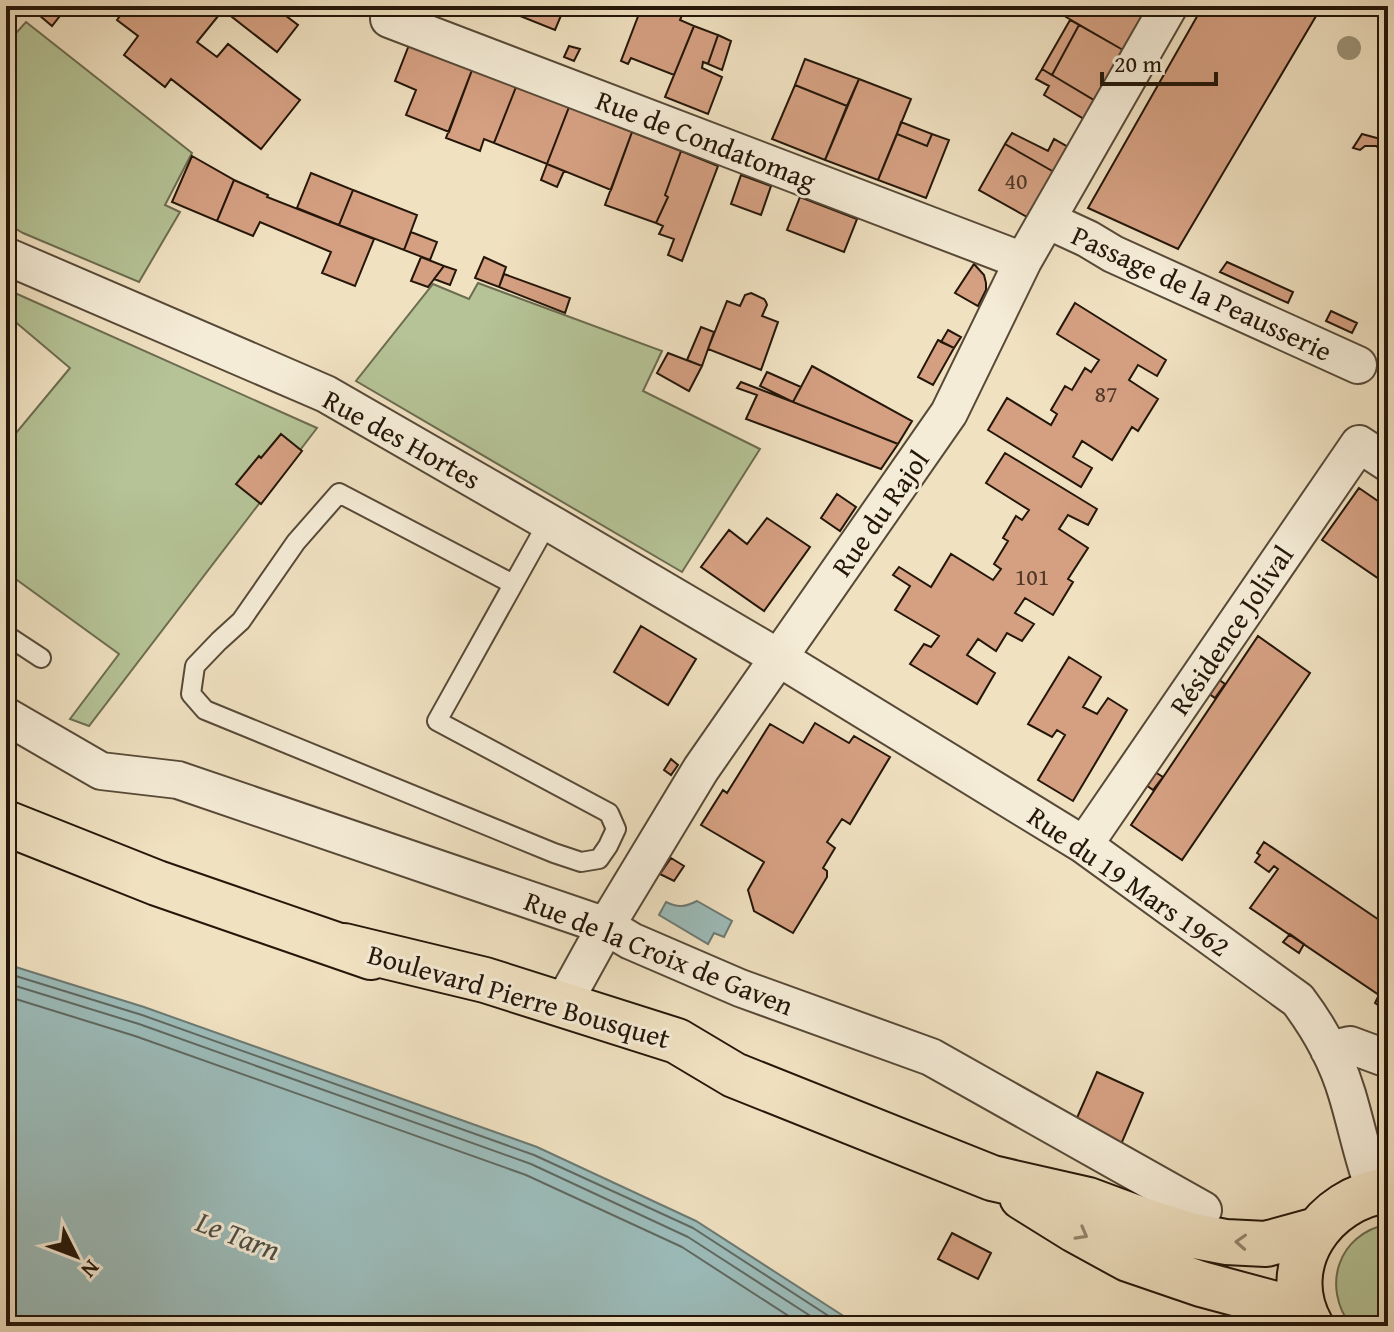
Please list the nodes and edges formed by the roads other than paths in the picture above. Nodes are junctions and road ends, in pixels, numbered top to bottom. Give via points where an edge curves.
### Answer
1 (1169, 6) edge
2 (389, 19) dead end
3 (1047, 220) junction
4 (6, 256) edge
5 (1023, 261) junction
6 (1358, 365) dead end
7 (1388, 463) edge
8 (548, 522) junction
9 (513, 584) junction
10 (6, 635) edge
11 (41, 658) dead end
12 (779, 658) junction
13 (6, 716) edge
14 (6, 823) edge
15 (1084, 845) junction
16 (606, 926) junction
17 (344, 946) junction
18 (563, 1004) junction
19 (1329, 1050) junction
20 (1388, 1059) edge
21 (734, 1075) junction
22 (992, 1178) junction
23 (1382, 1190) edge
24 (1203, 1210) dead end
25 (1317, 1230) junction
26 (1309, 1323) edge

1 - 3 street, Rue du Rajol
2 - 5 street, Rue de Condatomag
3 - 5 street, Rue du Rajol
3 - 6 street, Passage de la Peausserie
4 - 8 street, Rue des Hortes via 326,394
5 - 12 street, Rue du Rajol via 949,413
7 - 15 street, Résidence Jolival via 1359,444
8 - 9 lane
8 - 12 street, Rue des Hortes
9 - 9 lane via 437,721 609,813 616,829 599,859 581,862 554,853 205,710 191,694 195,666 241,621 296,542 339,493
10 - 11 lane
12 - 15 street, Rue du 19 Mars 1962
12 - 16 street, Rue du Rajol via 701,769
13 - 16 street, Rue de la Croix de Gaven via 101,771 178,780
14 - 17 main road, Boulevard Pierre Bousquet via 157,883
15 - 19 street, Rue du 19 Mars 1962 via 1298,1000
16 - 18 street, Rue du Rajol
16 - 24 street, Rue de la Croix de Gaven via 740,988 931,1057
17 - 18 main road, Boulevard Pierre Bousquet
17 - 21 main road, Boulevard Pierre Bousquet via 477,999 671,1065
18 - 21 main road, Boulevard Pierre Bousquet via 677,1041
19 - 20 street via 1350,1045
19 - 23 street, Rue du 19 Mars 1962 via 1366,1168
21 - 22 main road, Boulevard Pierre Bousquet
25 -> 22 main road, Boulevard Pierre Bousquet via 1266,1244 1226,1242 1189,1235 1088,1200
22 -> 26 main road, Boulevard Pierre Bousquet via 1128,1259 1283,1306
23 - 25 main road via 1353,1199
25 - 26 main road via 1300,1283

